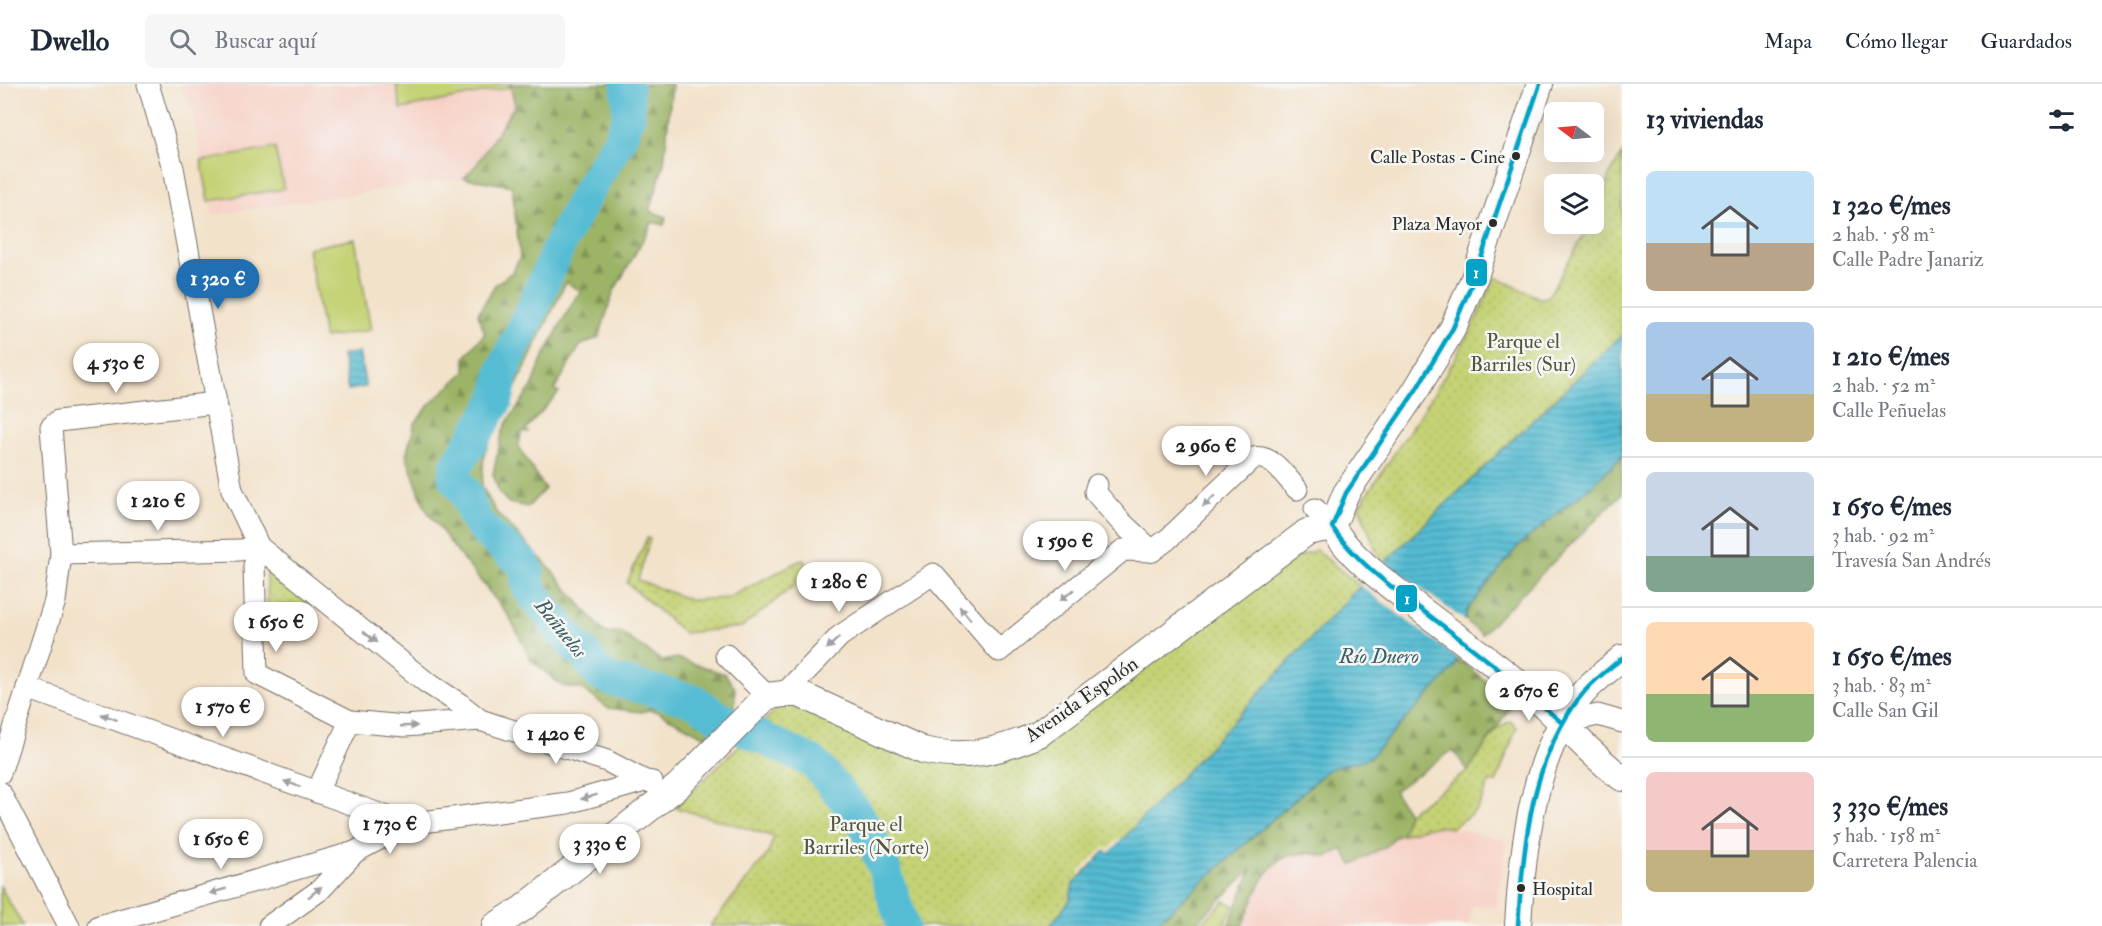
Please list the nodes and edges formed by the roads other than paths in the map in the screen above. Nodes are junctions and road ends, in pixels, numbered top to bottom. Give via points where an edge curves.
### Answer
1 (148, 84) edge
2 (1540, 84) edge
3 (215, 403) junction
4 (1097, 485) dead end
5 (1297, 489) dead end
6 (1327, 522) junction
7 (259, 547) junction
8 (1152, 550) junction
9 (61, 554) junction
10 (726, 655) dead end
11 (1622, 658) edge
12 (27, 688) junction
13 (769, 699) junction
14 (480, 720) junction
15 (350, 721) junction
16 (1622, 722) edge
17 (1562, 723) junction
18 (0, 773) edge
19 (1622, 778) edge
20 (645, 781) junction
21 (678, 786) junction
22 (0, 792) edge
23 (317, 792) junction
24 (407, 824) junction
25 (355, 852) junction
26 (517, 917) edge
27 (69, 926) edge
28 (99, 926) edge
29 (269, 926) edge
30 (495, 926) edge
31 (1518, 926) edge

1 - 3 street via 173,168
2 - 6 street via 1453,328
3 - 7 street via 232,490
3 - 9 street via 53,424
4 - 8 street via 1095,492
5 -> 8 street via 1270,460 1253,458
6 - 13 street, Avenida Espolón via 1307,532 1039,734 1007,747 961,755 936,753 799,694
6 - 17 street via 1371,571 1524,688
7 - 9 street
7 -> 14 street via 426,682
7 - 15 street via 254,567 257,674
8 -> 13 street via 1123,550 999,651 933,574 840,636
9 - 12 street via 55,601
10 - 13 street
11 - 17 street via 1584,692
12 - 18 street
23 -> 12 street
13 - 21 street
15 -> 14 street via 405,726
14 - 20 street via 607,761
15 - 23 street
16 - 17 street via 1598,715
17 - 19 street via 1587,750
17 - 31 street via 1543,766 1522,860
20 - 21 street
20 -> 24 street via 568,803
21 - 26 street
22 - 27 street
23 - 24 street
24 - 25 street
25 -> 28 street
29 -> 25 street via 320,890
26 - 30 street

